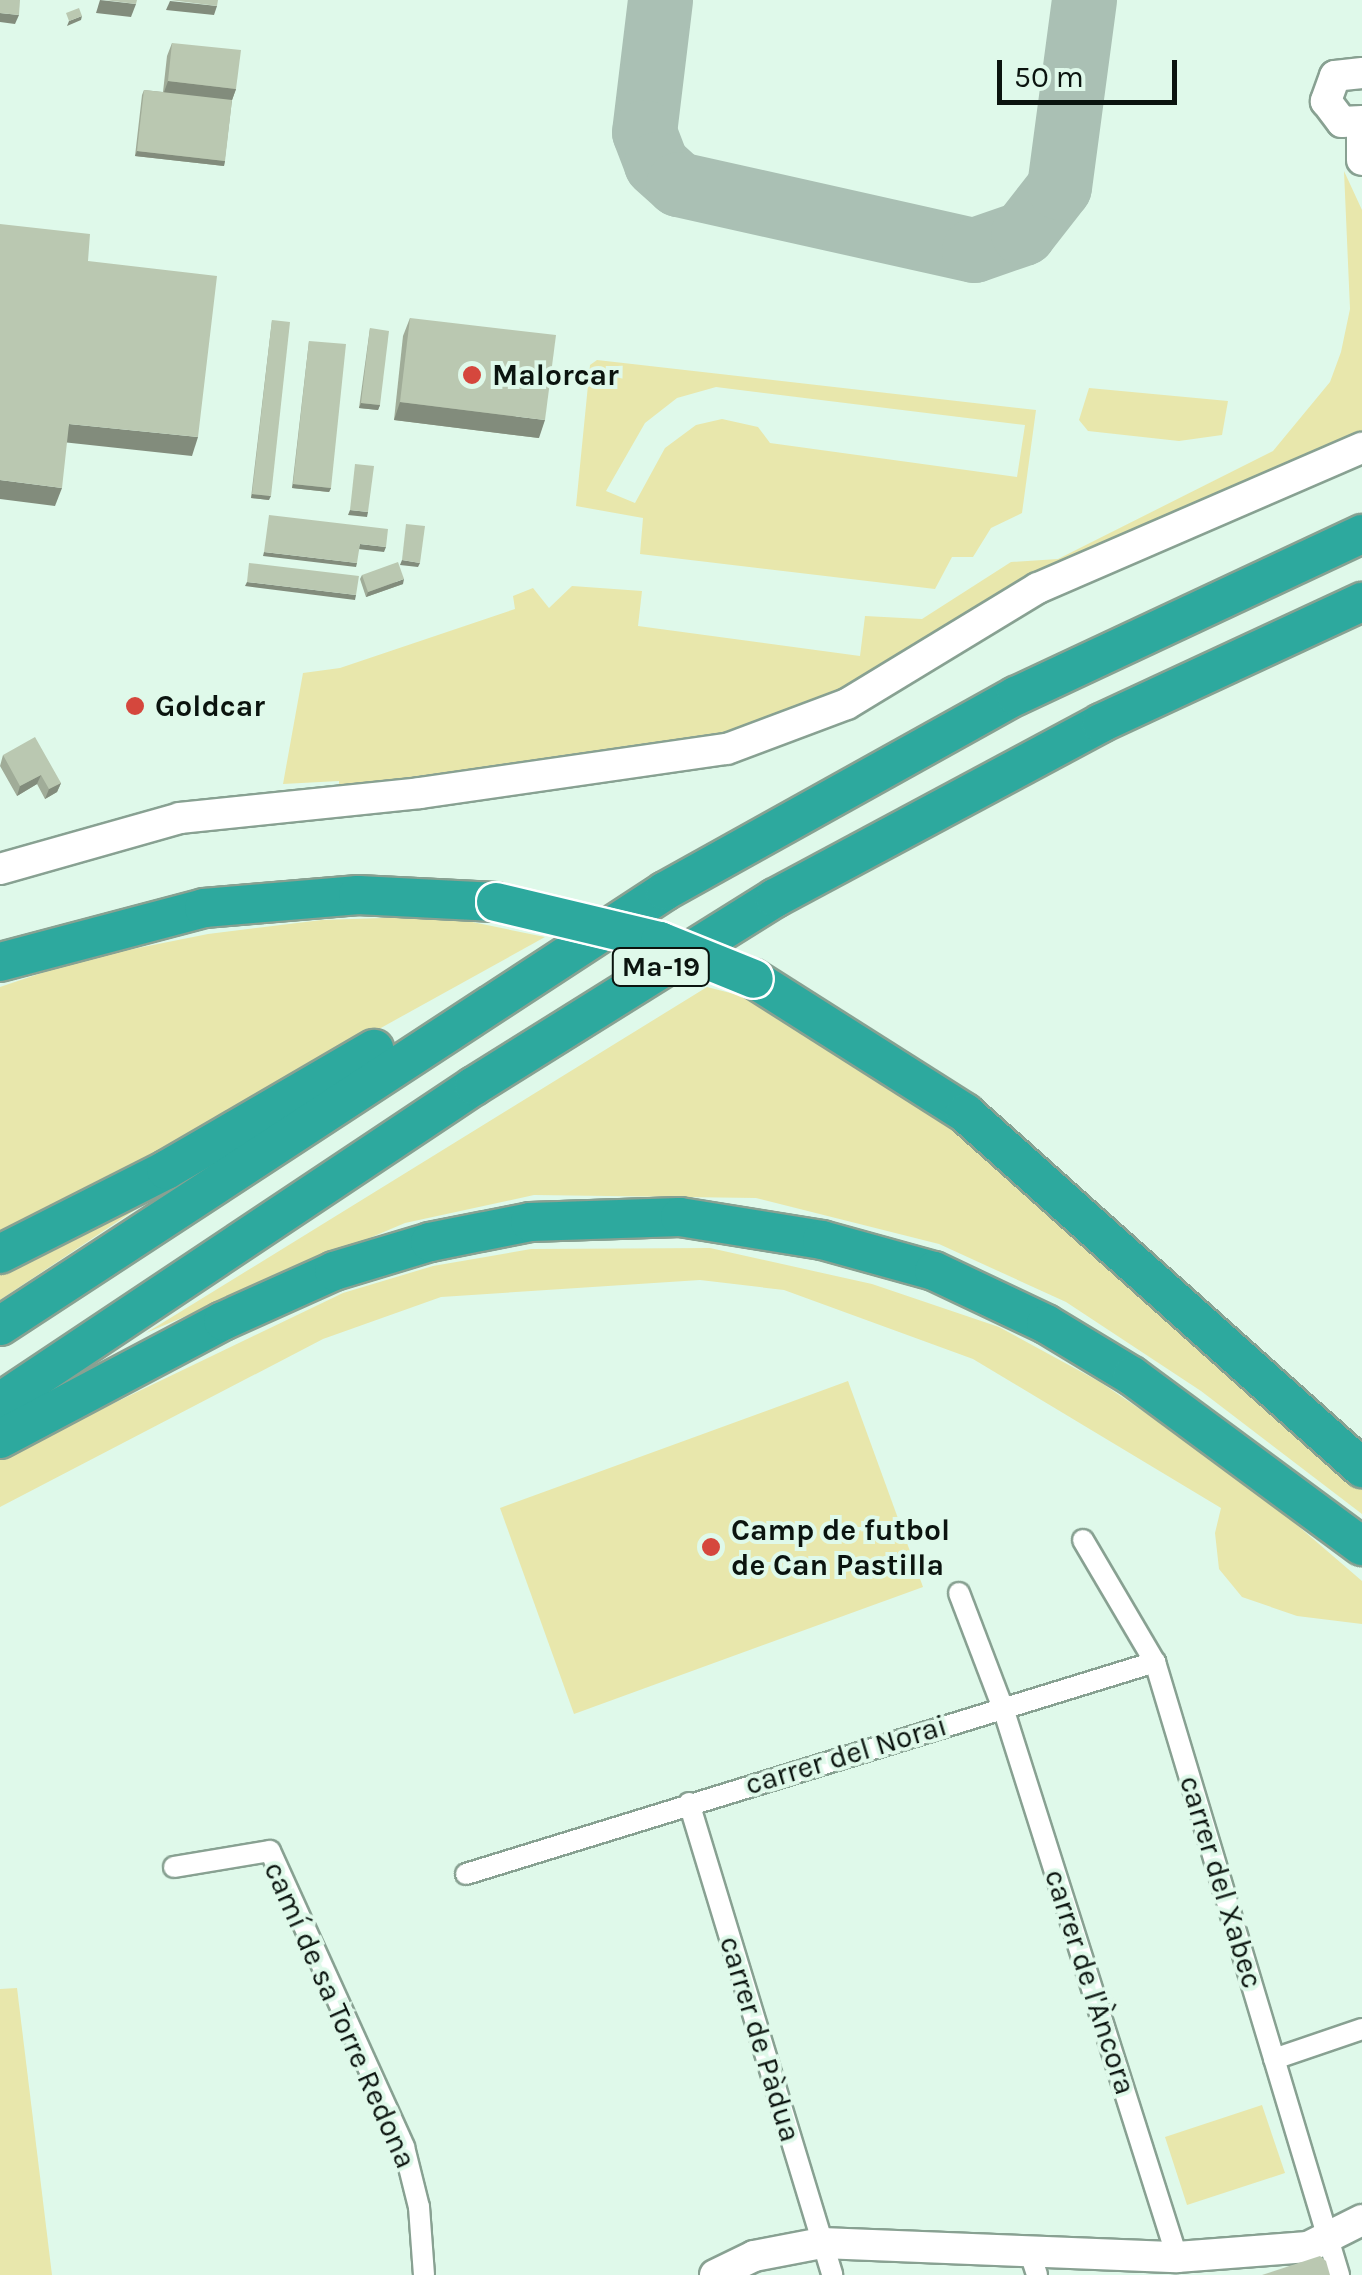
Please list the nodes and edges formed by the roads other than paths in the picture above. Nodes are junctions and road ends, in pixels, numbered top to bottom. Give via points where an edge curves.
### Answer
1 (1362, 73) edge
2 (1362, 124) edge
3 (1362, 160) edge
4 (1362, 448) edge
5 (1362, 534) edge
6 (1362, 602) edge
7 (0, 868) edge
8 (0, 962) edge
9 (483, 1006) junction
10 (0, 1254) edge
11 (0, 1326) edge
12 (0, 1402) edge
13 (0, 1440) edge
14 (1362, 1468) edge
15 (1083, 1540) dead end
16 (1362, 1546) edge
17 (959, 1593) dead end
18 (1155, 1662) junction
19 (1003, 1708) junction
20 (689, 1803) junction
21 (174, 1867) dead end
22 (466, 1874) dead end
23 (1362, 2029) edge
24 (1274, 2059) junction
25 (1362, 2220) edge
26 (1328, 2237) junction
27 (822, 2243) junction
28 (1177, 2257) junction
29 (1033, 2262) edge
30 (424, 2275) edge
31 (715, 2275) edge
32 (832, 2275) edge
33 (1338, 2275) edge

1 - 2 street via 1335,76 1326,101 1342,122
2 - 3 street
4 - 7 street via 1038,588 847,704 727,749 503,783 180,818
5 - 9 highway, Ma-19 via 897,759 665,891
6 - 12 highway, Ma-19 via 982,784 712,935
8 - 14 highway, bridge via 204,908 358,895 496,902 660,941 754,979 965,1113
9 - 10 highway via 389,1041 166,1170
9 - 11 highway, Ma-19
13 - 16 highway via 223,1321 334,1271 530,1222 680,1217 822,1240 934,1272 1046,1324 1132,1376
15 - 18 street, carrer del Xabec
17 - 19 street, carrer de l'Àncora
18 - 19 street
18 - 24 street, carrer del Xabec
19 - 20 street, carrer del Norai
19 - 28 street, carrer de l'Àncora
20 - 22 street, carrer del Norai
20 - 27 street, carrer de Pàdua
21 - 30 street, camí de sa Torre Redona via 270,1851 404,2147 419,2208
23 - 24 street
24 - 26 street, carrer del Xabec
25 - 26 street
26 - 28 street via 1308,2246
26 - 33 street
27 - 29 street
27 - 31 street via 754,2256
27 - 32 street, carrer de Pàdua
28 - 29 street

